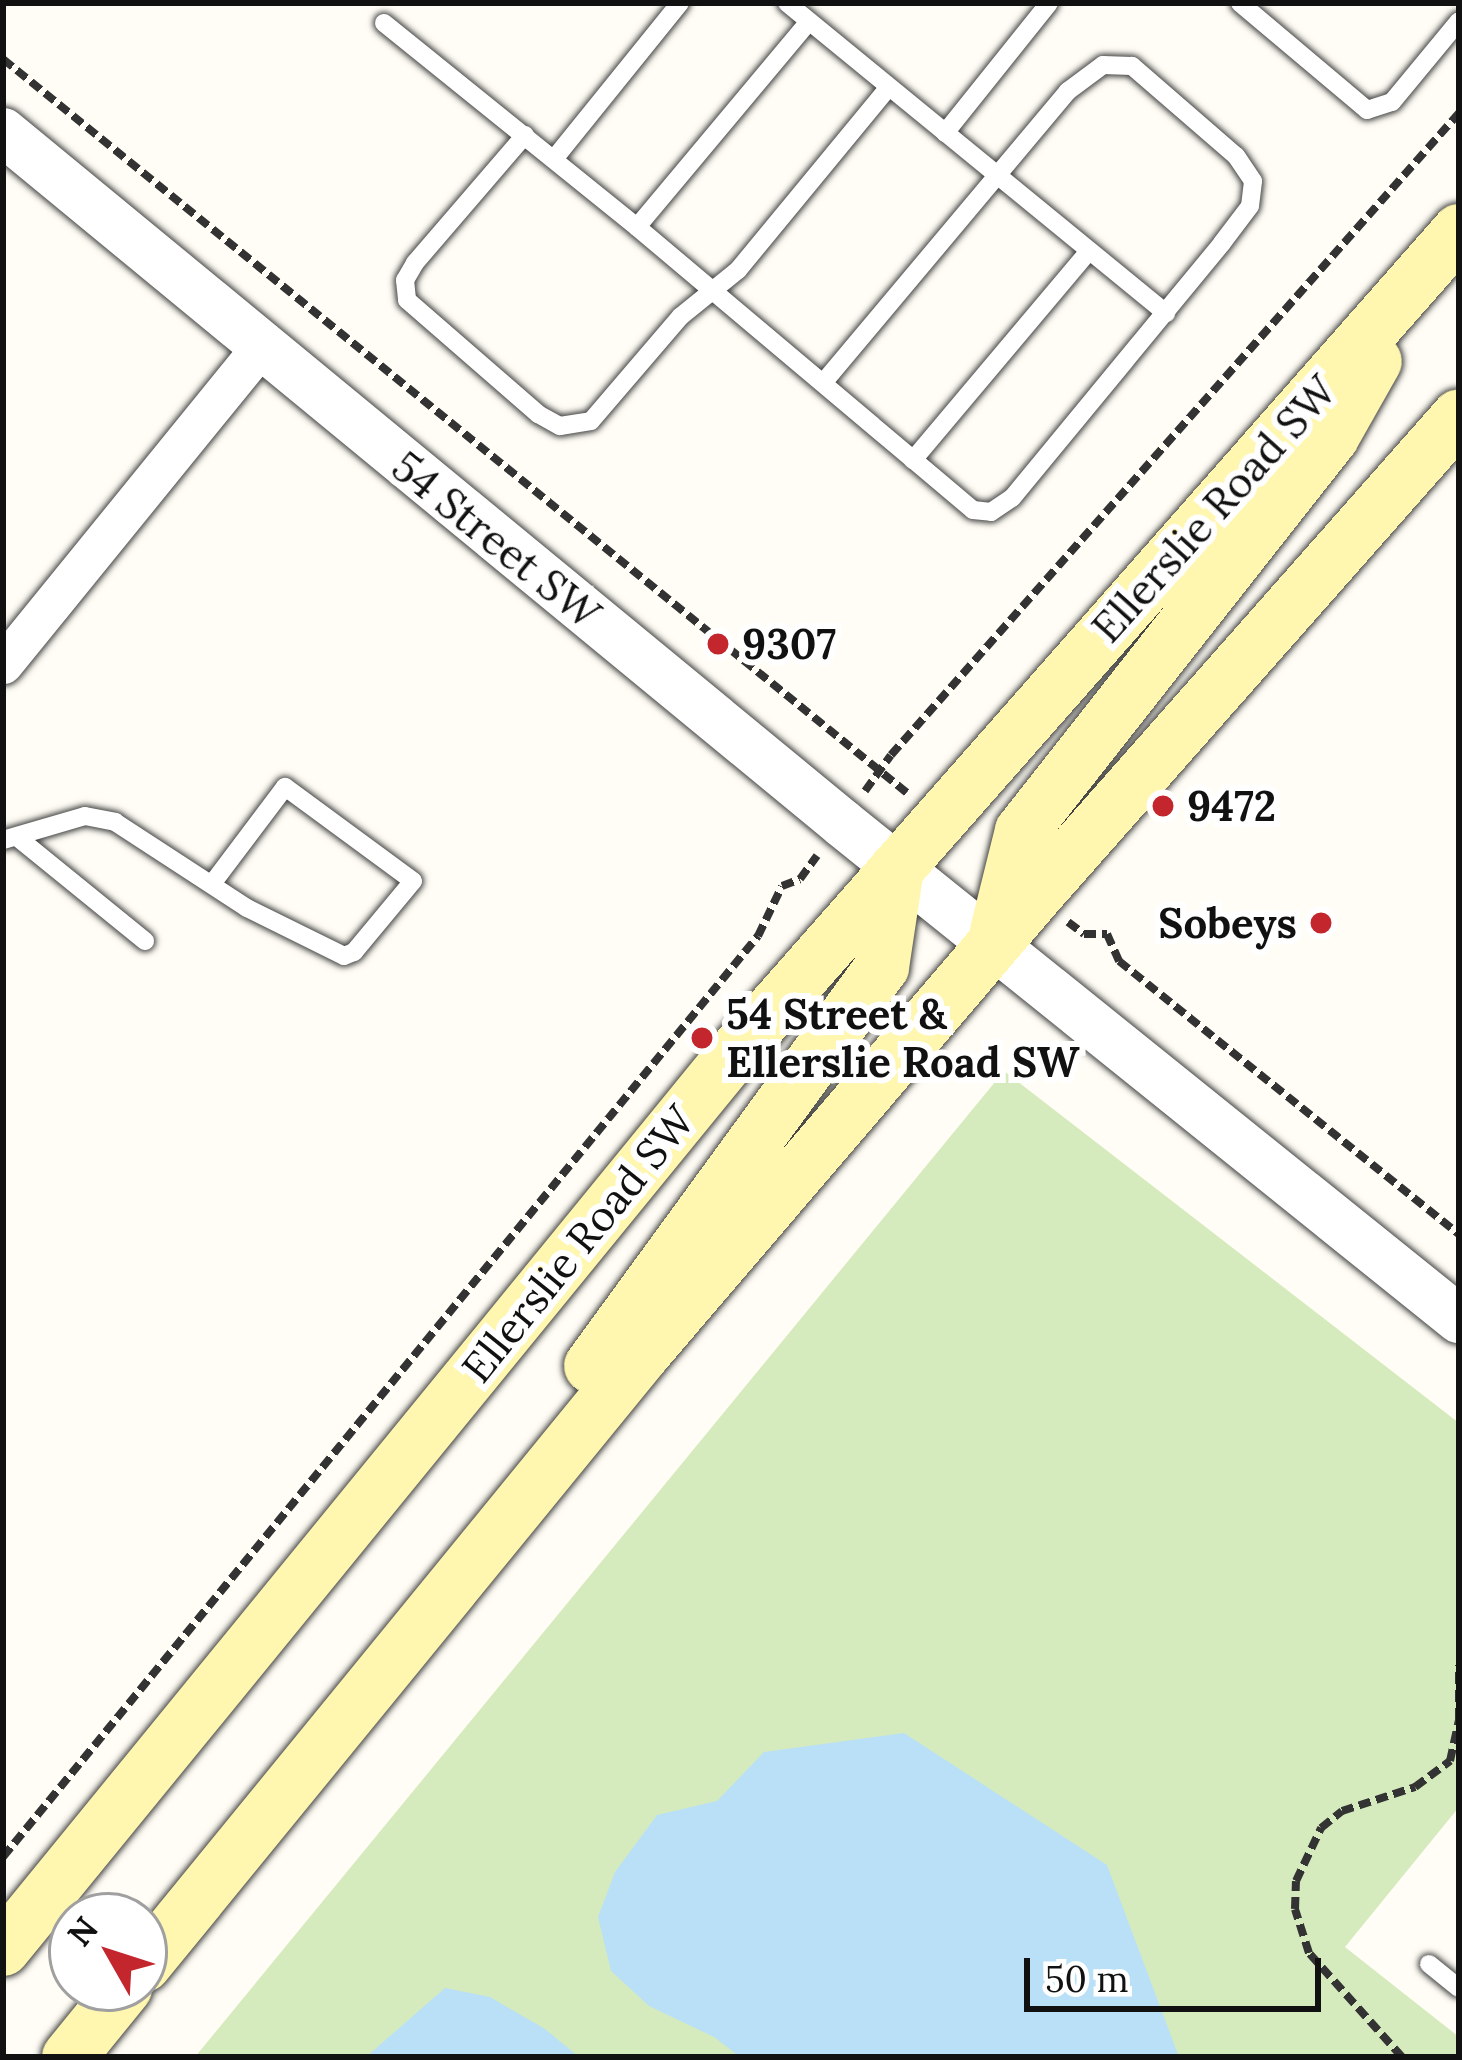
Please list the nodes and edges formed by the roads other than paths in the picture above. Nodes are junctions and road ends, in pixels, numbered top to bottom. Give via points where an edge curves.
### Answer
1 (680, 3) edge
2 (787, 3) edge
3 (1048, 3) edge
4 (1240, 3) edge
5 (809, 21) junction
6 (1459, 21) edge
7 (384, 23) dead end
8 (889, 87) junction
9 (3, 132) edge
10 (945, 133) junction
11 (525, 134) junction
12 (554, 159) junction
13 (998, 177) junction
14 (637, 226) junction
15 (1445, 248) edge
16 (1089, 251) junction
17 (712, 290) junction
18 (1166, 313) junction
19 (261, 347) junction
20 (823, 383) junction
21 (1459, 416) edge
22 (913, 460) junction
23 (3, 664) edge
24 (10, 839) edge
25 (897, 868) junction
26 (212, 884) junction
27 (145, 941) dead end
28 (993, 944) junction
29 (1459, 1319) edge
30 (491, 1540) junction
31 (168, 1936) edge
32 (3, 1949) edge
33 (1429, 1964) dead end
34 (1459, 1988) edge
35 (106, 2012) edge
36 (69, 2057) edge

1 - 12 lane
2 - 5 lane
3 - 10 lane
4 - 6 lane via 1367,110 1392,102
5 - 8 lane
5 - 14 lane
7 - 11 lane
8 - 10 lane
8 - 17 lane via 738,270
9 - 19 street, 54 Street SW
10 - 13 lane
11 - 12 lane
11 - 17 lane via 405,280 407,300 538,414 560,426 591,422
12 - 14 lane
13 - 16 lane
13 - 18 lane via 1068,91 1103,65 1132,66 1236,156 1253,181 1250,206
13 - 20 lane
14 - 17 lane
15 - 25 main road, Ellerslie Road SW
15 - 28 main road via 1332,437 1022,831
16 - 18 lane
16 - 22 lane
17 - 20 lane
18 - 22 lane via 1012,498 991,512 974,509
19 - 23 street
19 - 25 street, 54 Street SW
20 - 22 lane
21 - 28 main road
24 - 26 lane via 85,816 116,823
24 - 27 lane
25 - 28 street, 54 Street SW
25 - 30 main road via 882,967 595,1360
25 - 32 main road, Ellerslie Road SW via 732,1056
26 - 26 lane via 344,956 413,881 285,787
28 - 29 street, 54 Street SW
28 - 30 main road
30 - 31 main road
33 - 34 lane
35 - 36 main road

